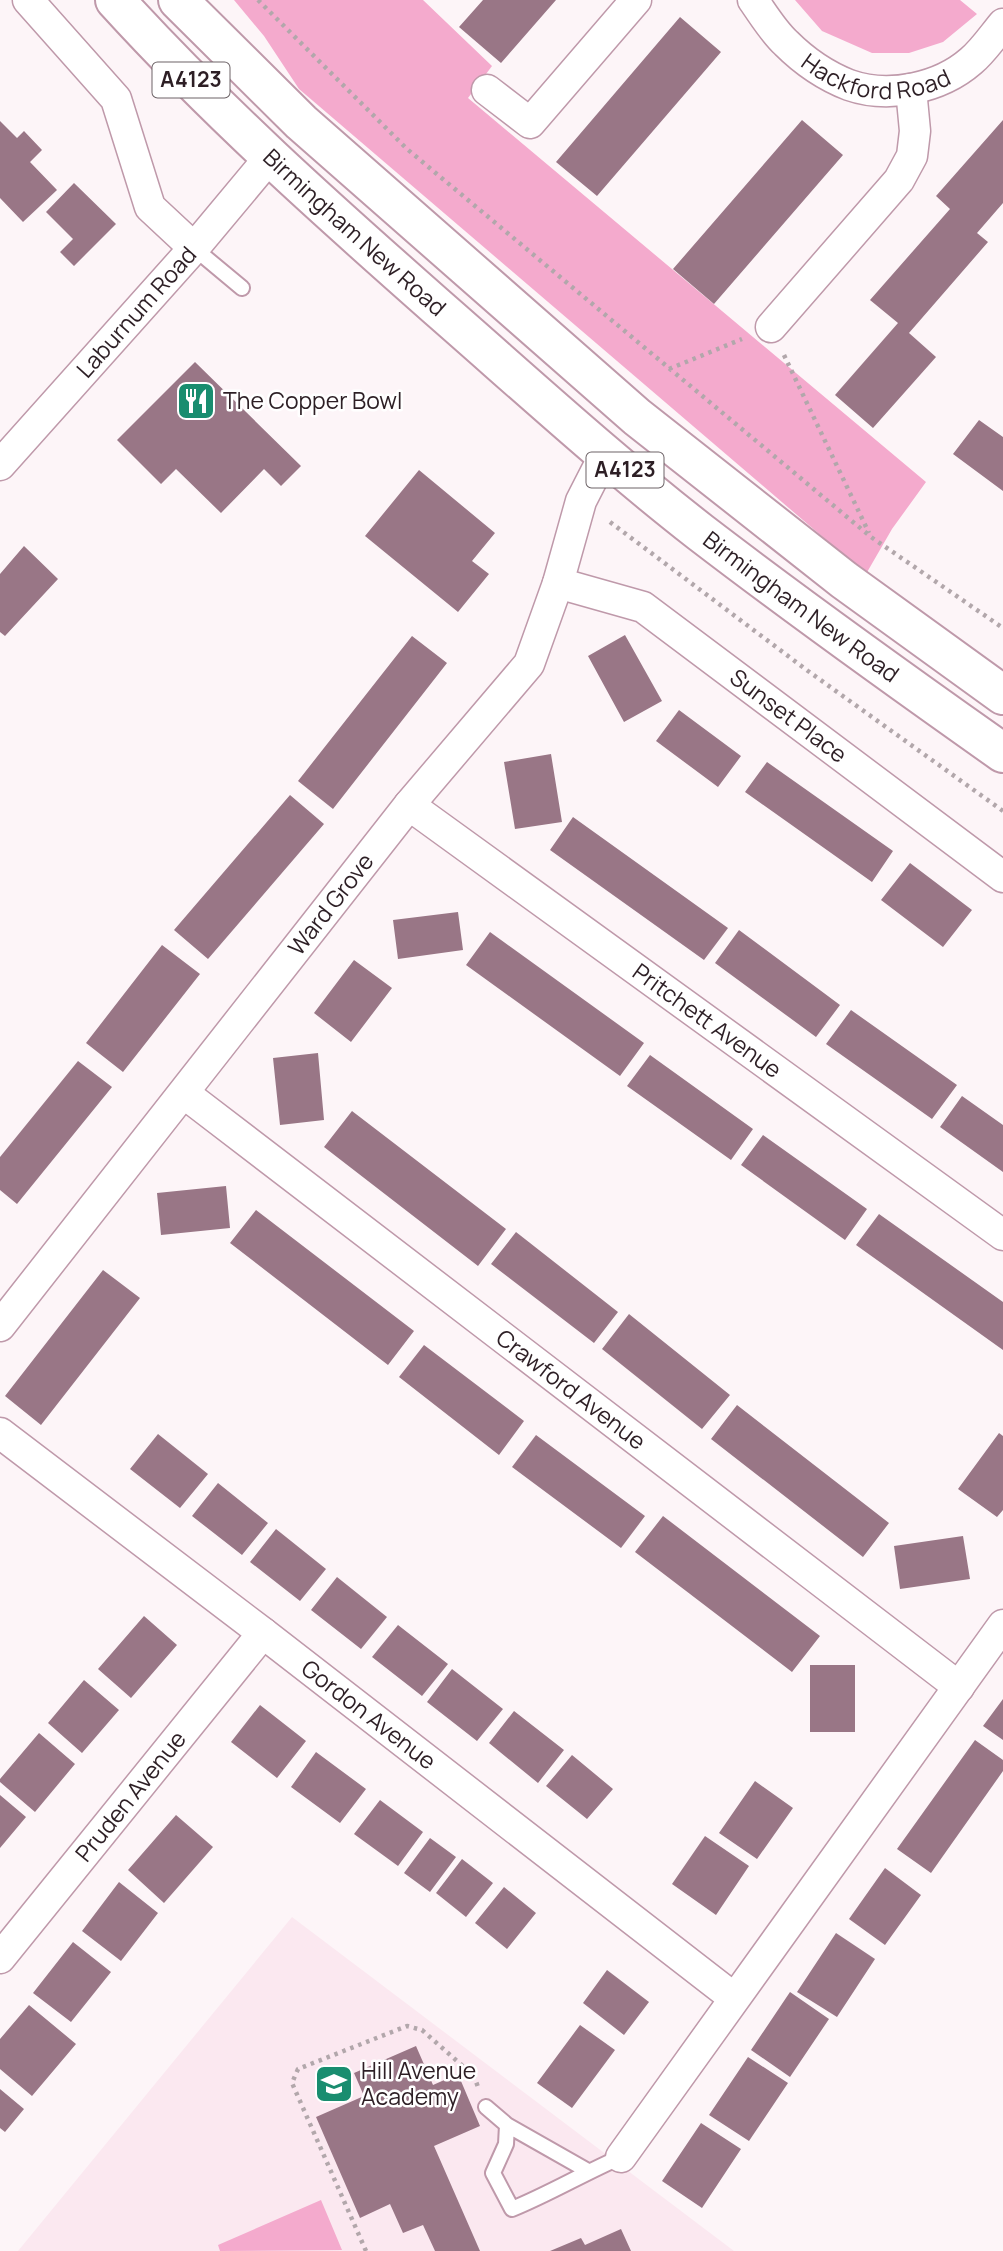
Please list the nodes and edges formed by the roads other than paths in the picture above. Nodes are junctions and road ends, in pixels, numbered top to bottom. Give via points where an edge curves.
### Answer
1 (28, 0) edge
2 (115, 0) edge
3 (178, 0) edge
4 (636, 0) edge
5 (753, 0) edge
6 (1003, 24) edge
7 (911, 89) junction
8 (487, 90) dead end
9 (301, 122) junction
10 (270, 157) junction
11 (194, 248) junction
12 (242, 288) dead end
13 (771, 327) road end
14 (637, 417) junction
15 (605, 454) junction
16 (0, 465) edge
17 (558, 583) junction
18 (1003, 695) edge
19 (1003, 753) edge
20 (409, 805) junction
21 (1003, 877) edge
22 (184, 1094) junction
23 (1003, 1235) edge
24 (0, 1326) edge
25 (0, 1433) edge
26 (1003, 1625) edge
27 (263, 1633) junction
28 (959, 1687) junction
29 (0, 1958) edge
30 (734, 1998) junction
31 (486, 2107) road end
32 (507, 2125) junction
33 (621, 2157) joint
34 (587, 2171) junction

1 - 11 street via 116,99 150,207
2 - 10 highway, Birmingham New Road / A4123
3 - 9 highway, Birmingham New Road / A4123
4 - 8 street via 530,123
5 - 7 street, Hackford Road via 785,42 820,70 850,85
6 - 7 street, Hackford Road via 972,60 945,79
7 - 13 street via 912,156 899,180
9 - 10 highway
9 - 14 highway, Birmingham New Road / A4123
10 - 11 street, Laburnum Road
10 - 15 highway, Birmingham New Road / A4123
11 - 12 lane
11 - 16 street, Laburnum Road
14 - 15 highway, A4123
14 - 18 highway, Birmingham New Road / A4123 via 844,580
15 - 17 street, Ward Grove via 581,501
15 - 19 highway, Birmingham New Road / A4123 via 699,531
17 - 20 street, Ward Grove via 529,664
17 - 21 street, Sunset Place via 643,607
20 - 22 street, Ward Grove
20 - 23 street, Pritchett Avenue
22 - 24 street, Ward Grove
22 - 28 street, Crawford Avenue
25 - 27 street, Gordon Avenue
26 - 28 street
27 - 29 street, Pruden Avenue
27 - 30 street, Gordon Avenue
28 - 30 street
30 - 33 street
31 - 32 lane
32 - 34 lane
32 - 34 lane via 506,2144 493,2173 512,2209
33 - 34 lane

